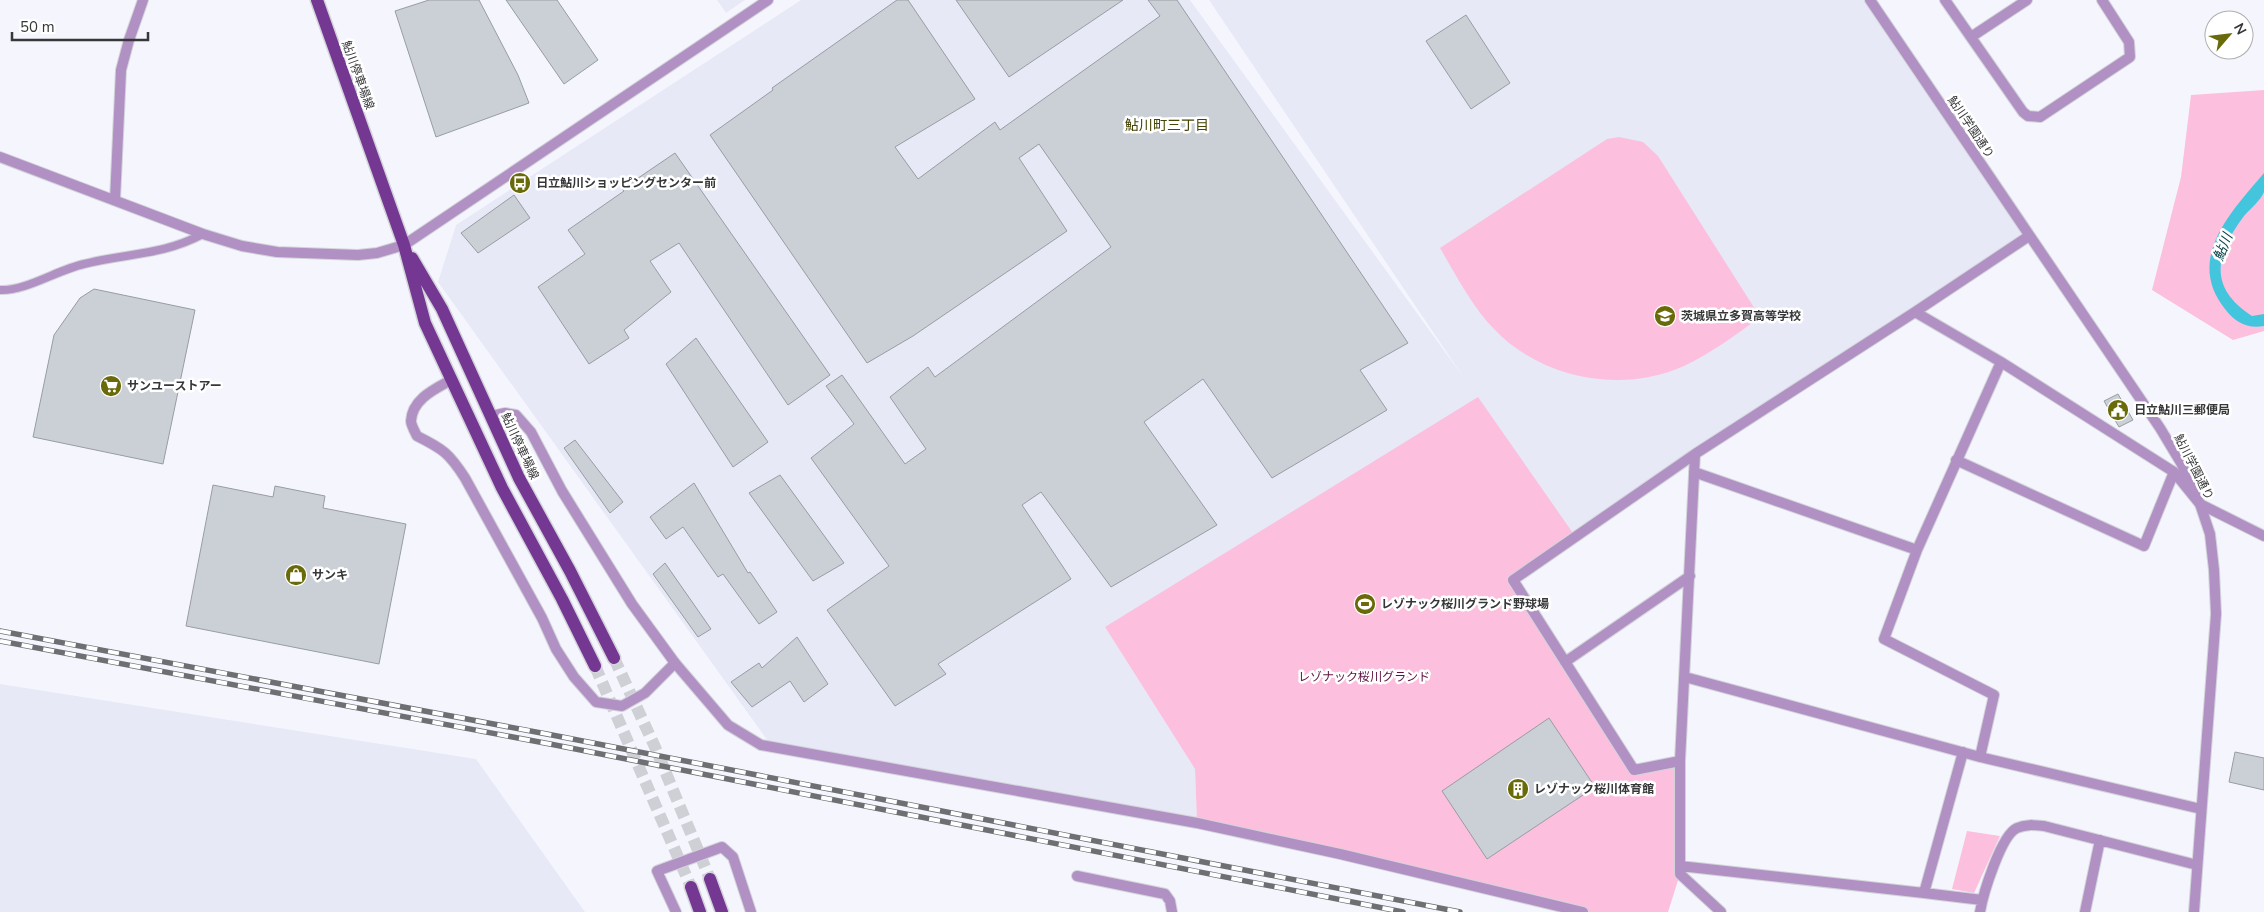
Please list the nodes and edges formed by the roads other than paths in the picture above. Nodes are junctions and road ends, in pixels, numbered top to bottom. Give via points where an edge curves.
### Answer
1 (143, 0) edge
2 (317, 0) edge
3 (768, 0) edge
4 (1870, 0) edge
5 (1945, 0) edge
6 (2027, 0) edge
7 (2102, 0) edge
8 (1971, 37) junction
9 (0, 157) edge
10 (115, 200) junction
11 (203, 234) junction
12 (2029, 236) junction
13 (404, 245) junction
14 (0, 290) edge
15 (1915, 312) junction
16 (2000, 362) junction
17 (451, 380) junction
18 (491, 416) junction
19 (1695, 454) junction
20 (1956, 460) junction
21 (1694, 472) junction
22 (2174, 472) junction
23 (2200, 504) junction
24 (2264, 536) edge
25 (1917, 550) junction
26 (1690, 576) junction
27 (614, 658) tunnel mouth
28 (1565, 662) junction
29 (674, 663) junction
30 (595, 666) tunnel mouth
31 (1685, 677) junction
32 (1963, 752) junction
33 (1980, 757) junction
34 (1680, 761) junction
35 (2201, 809) junction
36 (2100, 840) junction
37 (2197, 865) junction
38 (1680, 866) junction
39 (1077, 876) dead end
40 (710, 879) tunnel mouth
41 (691, 887) tunnel mouth
42 (1924, 893) junction
43 (1982, 900) junction
44 (676, 912) edge
45 (700, 912) edge
46 (722, 912) edge
47 (751, 912) edge
48 (1172, 912) edge
49 (1583, 912) edge
50 (1721, 912) edge
51 (1980, 912) edge
52 (2085, 912) edge
53 (2194, 912) edge

1 - 10 street via 121,70
2 - 13 main road, 鮎川停車場線
3 - 13 street
4 - 12 street, 鮎川学園通り
5 - 8 street
6 - 8 street
7 - 8 street via 2129,42 2130,57 2040,117 2022,112
9 - 10 street
10 - 11 street
11 - 13 street via 277,252 358,255
11 - 14 lane via 186,243 147,254 85,263 14,290
12 - 15 street
12 - 23 street, 鮎川学園通り via 2160,428
13 - 17 main road, 鮎川停車場線 via 425,323
13 - 18 main road, 鮎川停車場線 via 442,308
15 - 16 street
15 - 19 street
16 - 20 street
16 - 22 street
17 - 29 street via 427,393 416,407 411,421 417,436 451,457 466,478 574,678 596,702 622,706 645,693
17 - 30 main road, 鮎川停車場線 via 502,488
18 - 27 main road, 鮎川停車場線 via 519,478
18 - 29 street via 505,412 516,415 531,432 562,491 632,604
19 - 21 street
19 - 28 street via 1513,580
20 - 22 street via 2144,546
20 - 25 street
21 - 25 street
21 - 26 street
22 - 23 street
23 - 24 street
23 - 35 street, 鮎川学園通り via 2210,534 2216,614
25 - 33 street via 1884,639 1994,695
26 - 28 street
26 - 31 street
28 - 34 street via 1634,770
29 - 49 street via 728,725 761,745 1197,823
31 - 32 street
31 - 34 street
32 - 33 street
32 - 42 street
33 - 35 street
34 - 38 street
35 - 37 street, 鮎川学園通り
36 - 37 street
36 - 43 street via 2044,826 2030,824 2016,828 2006,837
36 - 52 street
37 - 53 street, 鮎川学園通り
38 - 42 street
38 - 50 street via 1680,874
39 - 48 street via 1165,894
40 - 46 main road
41 - 45 main road
42 - 43 street
43 - 51 street
44 - 47 street via 657,871 722,847 733,857

